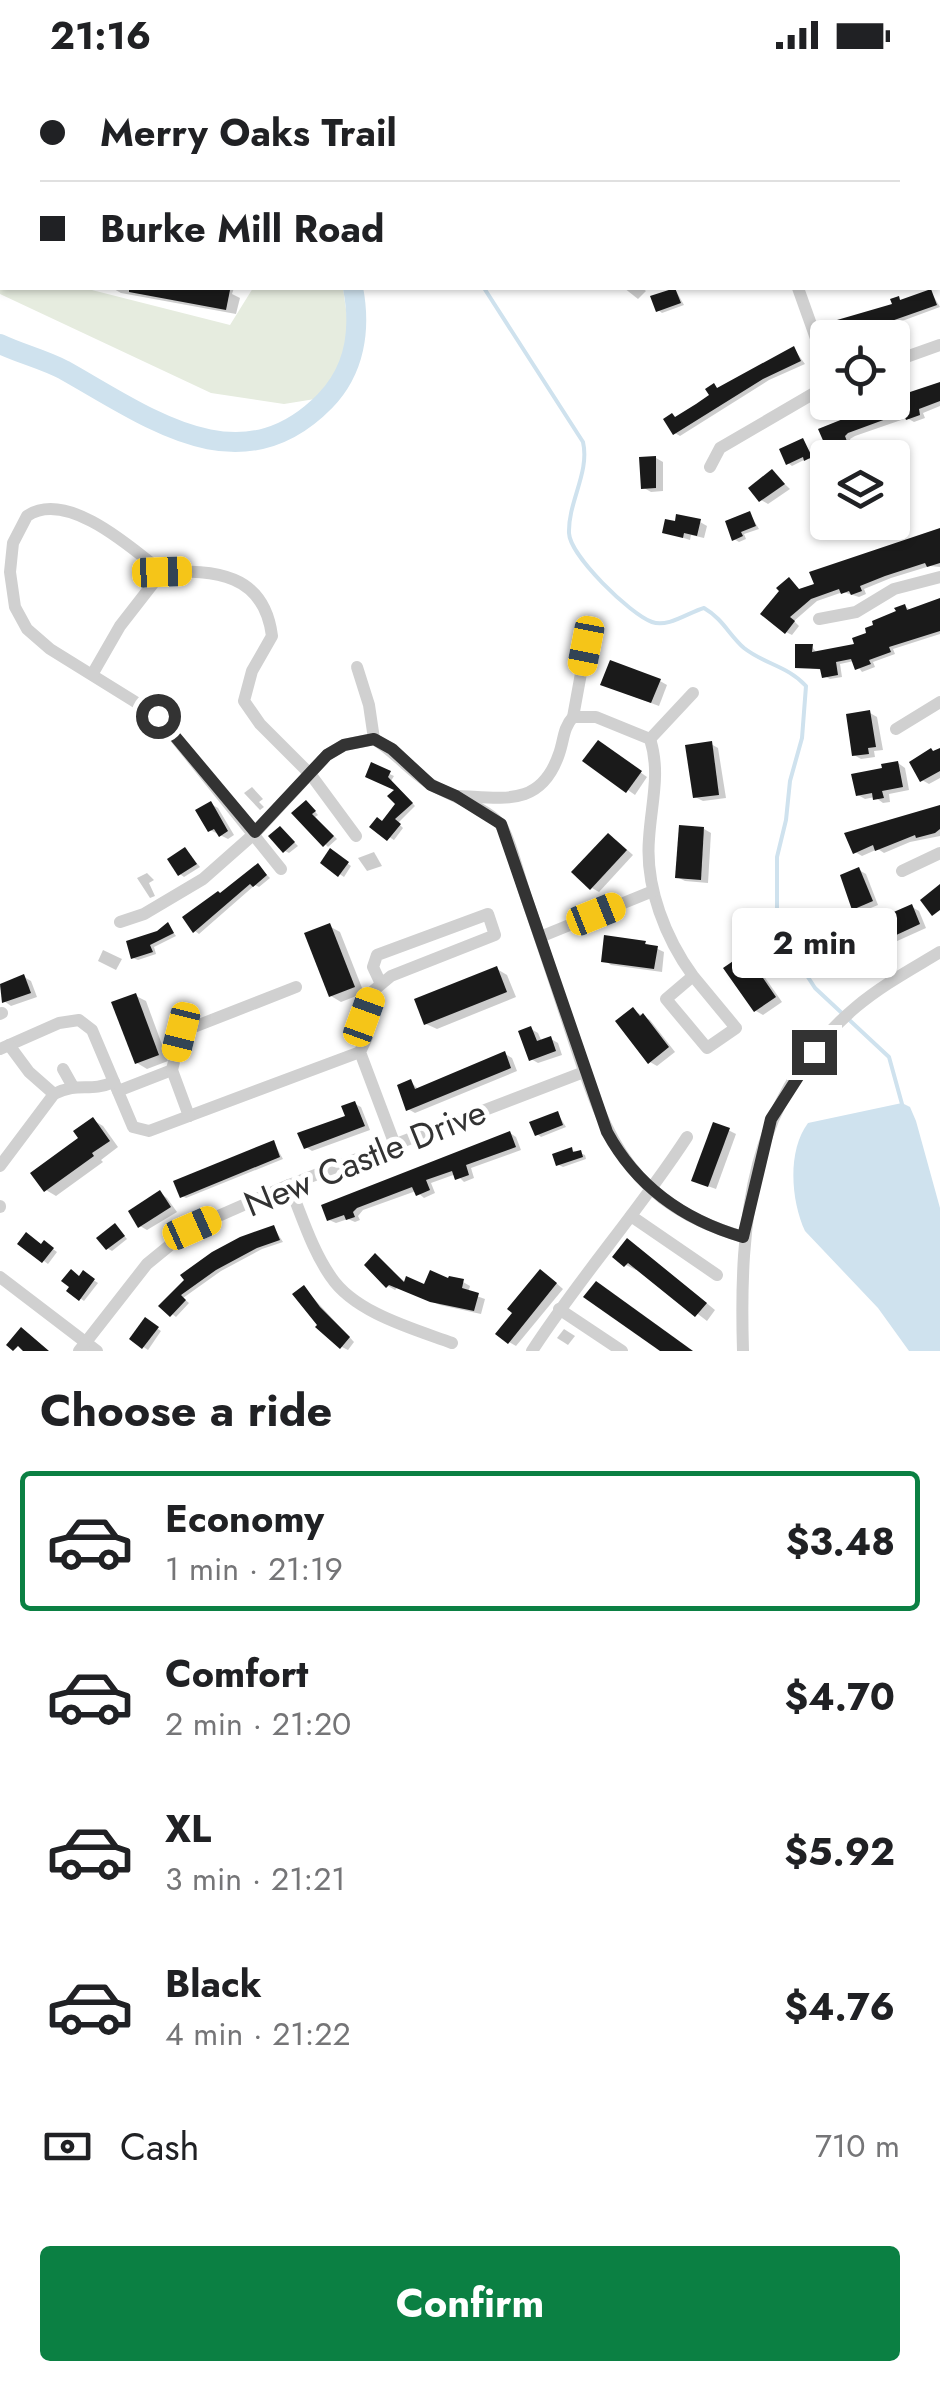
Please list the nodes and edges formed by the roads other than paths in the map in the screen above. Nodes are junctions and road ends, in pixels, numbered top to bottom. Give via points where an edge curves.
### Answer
1 (799, 290) edge
2 (810, 322) edge
3 (940, 345) edge
4 (910, 356) edge
5 (810, 396) edge
6 (710, 467) dead end
7 (162, 572) junction
8 (940, 578) edge
9 (819, 618) dead end
10 (586, 646) dead end
11 (358, 667) dead end
12 (93, 673) junction
13 (693, 692) dead end
14 (940, 702) edge
15 (573, 717) junction
16 (896, 729) dead end
17 (374, 739) junction
18 (650, 739) junction
19 (311, 775) junction
20 (456, 796) junction
21 (255, 832) junction
22 (356, 836) dead end
23 (940, 854) edge
24 (281, 868) dead end
25 (902, 872) dead end
26 (653, 891) junction
27 (120, 922) dead end
28 (540, 937) junction
29 (940, 952) edge
30 (924, 961) junction
31 (940, 964) edge
32 (693, 976) junction
33 (381, 984) junction
34 (296, 987) dead end
35 (4, 1047) edge
36 (360, 1052) junction
37 (63, 1069) dead end
38 (172, 1070) junction
39 (584, 1072) junction
40 (72, 1085) junction
41 (116, 1086) junction
42 (54, 1094) junction
43 (189, 1116) junction
44 (687, 1137) dead end
45 (395, 1145) junction
46 (0, 1166) edge
47 (289, 1186) junction
48 (652, 1190) junction
49 (632, 1216) junction
50 (743, 1237) junction
51 (717, 1275) dead end
52 (0, 1277) edge
53 (560, 1310) junction
54 (452, 1344) dead end
55 (87, 1348) edge
56 (532, 1351) edge
57 (622, 1351) edge
58 (743, 1351) edge

1 - 2 street
3 - 4 street
5 - 6 street via 720,448
7 - 12 street
7 - 12 street via 85,518 46,509 27,516 10,552 18,616 50,649
7 - 19 street via 218,572 259,599 272,636 244,701
8 - 9 street via 894,589 856,612
10 - 15 street
11 - 17 street
12 - 21 street via 158,716
13 - 18 street
14 - 16 street
15 - 18 street via 606,720
15 - 20 street via 539,788 521,797
17 - 19 street via 344,745
17 - 20 street via 431,785
18 - 26 street
19 - 21 street
19 - 22 street
20 - 28 street via 501,824
21 - 24 street
21 - 27 street via 204,879
23 - 25 street
26 - 28 street
26 - 32 street via 676,952
28 - 39 street
29 - 30 street
30 - 31 street
30 - 50 street via 852,1010 796,1076 763,1143
32 - 32 street via 666,999 707,1048 736,1028
33 - 33 street via 490,937 495,932 488,914 378,955 373,967
33 - 36 street via 364,1017 367,1037
34 - 38 street via 181,1032
35 - 41 street via 79,1020 92,1030
35 - 42 street
36 - 43 street
36 - 45 street
37 - 40 street
38 - 41 street
38 - 43 street
39 - 45 street, New Castle Drive
39 - 48 street via 617,1151
40 - 41 street
40 - 42 street
41 - 43 street via 133,1127 148,1131
42 - 46 street
44 - 48 street
45 - 47 street, New Castle Drive
47 - 54 street via 333,1281 374,1314
47 - 55 street, New Castle Drive via 192,1228 147,1264
48 - 49 street
48 - 50 street via 706,1226
49 - 51 street
49 - 53 street
50 - 58 street
52 - 55 street
53 - 56 street
53 - 57 street

